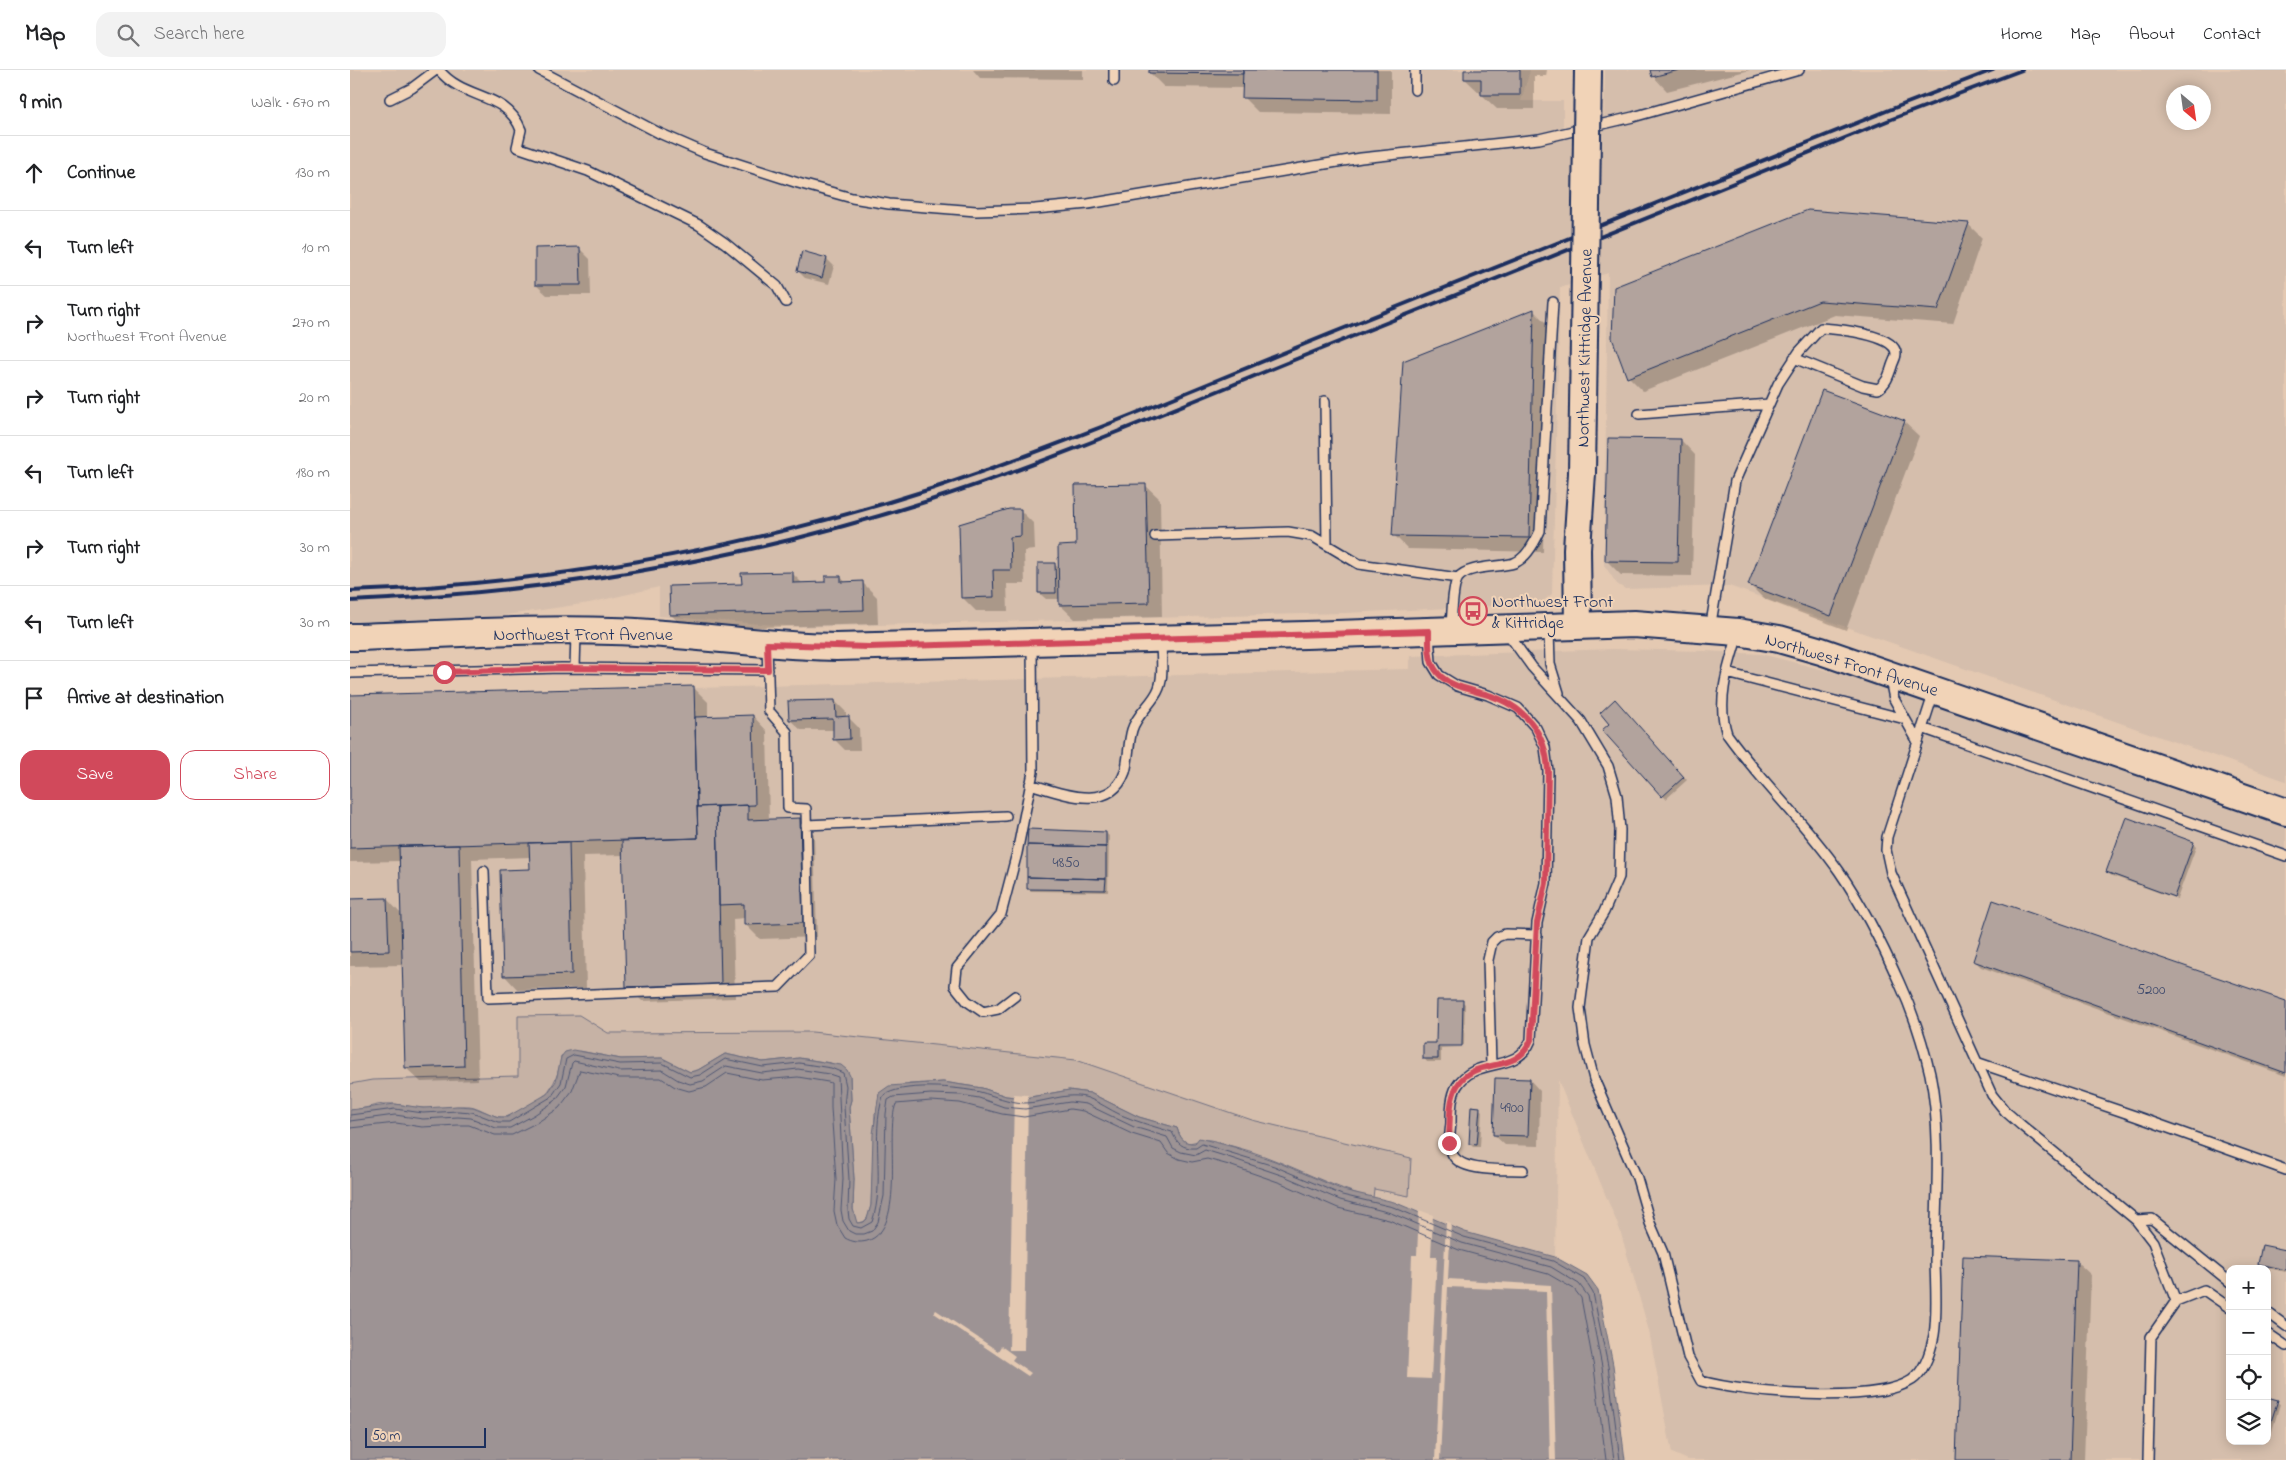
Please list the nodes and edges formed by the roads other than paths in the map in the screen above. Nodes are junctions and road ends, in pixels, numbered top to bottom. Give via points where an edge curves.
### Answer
1 (437, 70) edge
2 (539, 70) edge
3 (1114, 70) edge
4 (1416, 70) edge
5 (1588, 70) edge
6 (1798, 70) edge
7 (1114, 81) dead end
8 (1415, 90) dead end
9 (390, 99) dead end
10 (786, 302) dead end
11 (1553, 302) dead end
12 (1794, 358) junction
13 (1324, 401) dead end
14 (1769, 404) junction
15 (1639, 414) dead end
16 (1155, 536) dead end
17 (1327, 544) junction
18 (1458, 578) junction
19 (1578, 626) junction
20 (1549, 627) junction
21 (1504, 629) junction
22 (1710, 629) junction
23 (576, 631) junction
24 (1440, 631) junction
25 (1738, 632) junction
26 (350, 637) edge
27 (1161, 639) junction
28 (1032, 642) junction
29 (767, 644) junction
30 (575, 668) junction
31 (768, 670) junction
32 (350, 673) edge
33 (1727, 673) junction
34 (1890, 674) junction
35 (1934, 690) junction
36 (1565, 703) junction
37 (1905, 719) junction
38 (1922, 728) junction
39 (1918, 742) junction
40 (1030, 784) junction
41 (2286, 812) edge
42 (1006, 816) dead end
43 (806, 825) junction
44 (2286, 856) edge
45 (484, 871) dead end
46 (1537, 935) junction
47 (1015, 996) dead end
48 (1979, 1063) junction
49 (1491, 1065) junction
50 (1523, 1170) dead end
51 (2286, 1170) edge
52 (2136, 1220) junction
53 (2226, 1279) edge
54 (2176, 1301) junction
55 (2226, 1305) edge
56 (2271, 1315) edge
57 (2286, 1326) edge
58 (2271, 1336) edge
59 (2286, 1346) edge
60 (2148, 1460) edge

1 - 9 lane
1 - 10 lane via 453,84 492,100 510,113 521,130 517,147 604,178 700,225 777,286
2 - 6 lane via 658,133 705,153 852,198 976,211 1088,204 1361,158 1539,140
3 - 7 lane
4 - 8 lane
5 - 19 main road, Northwest Kittridge Avenue, bridge
11 - 18 lane via 1540,531 1534,544 1514,563 1470,571
12 - 12 lane via 1821,328 1856,330 1886,342 1896,354 1885,384 1878,389 1862,386
12 - 14 lane
13 - 17 lane
14 - 15 lane
14 - 22 lane via 1735,481
16 - 17 lane via 1288,532 1312,536
17 - 18 lane via 1359,564
18 - 24 lane
19 - 20 main road, Northwest Front Avenue
19 - 22 main road, Northwest Front Avenue via 1634,624
20 - 21 main road, Northwest Front Avenue
20 - 36 lane via 1552,674
21 - 24 main road, Northwest Front Avenue
21 - 36 lane via 1532,667
22 - 25 main road, Northwest Front Avenue
23 - 26 main road, Northwest Front Avenue
23 - 29 main road, Northwest Front Avenue via 662,634
23 - 30 lane
24 - 27 main road, Northwest Front Avenue
24 - 46 lane via 1431,662 1439,675 1457,686 1518,708 1536,728 1545,747 1548,771 1546,883
25 - 33 lane
25 - 34 main road, Northwest Front Avenue via 1799,644
27 - 28 main road, Northwest Front Avenue
27 - 40 lane via 1159,688 1139,714 1132,730 1128,760 1116,788 1101,796 1086,798
28 - 29 main road, Northwest Front Avenue via 836,647
28 - 40 lane via 1033,772
29 - 31 lane
30 - 31 lane
30 - 32 lane
31 - 43 lane via 769,712 787,732 788,808 806,809
33 - 36 lane via 1722,718 1727,734 1840,872 1900,983 1930,1075 1937,1172 1934,1334 1926,1363 1913,1379 1895,1387 1843,1395 1758,1392 1701,1381 1688,1357 1664,1253 1650,1223 1637,1178 1594,1079 1585,1045 1580,1008 1583,970 1589,937 1619,877 1620,830 1617,796 1608,766 1582,721
33 - 37 lane
34 - 35 main road, Northwest Front Avenue
34 - 37 lane via 1891,692
35 - 38 lane
35 - 41 main road, Northwest Front Avenue
37 - 39 lane
38 - 39 lane
38 - 44 lane
39 - 48 lane via 1887,837 1887,862
40 - 47 lane via 1001,914 957,968 955,986 967,1001 983,1012 998,1008
42 - 43 lane
43 - 45 lane via 808,955 778,986 488,998
46 - 49 lane via 1531,1040 1520,1056
46 - 49 lane via 1504,934 1492,942 1488,960
48 - 51 lane
48 - 52 lane via 1992,1095 2005,1111
49 - 50 lane via 1465,1075 1456,1087 1449,1143 1452,1155 1469,1166
52 - 53 lane via 2152,1219
52 - 54 lane via 2153,1242
54 - 55 lane via 2204,1290
54 - 60 lane via 2151,1337
56 - 57 lane
58 - 59 lane

